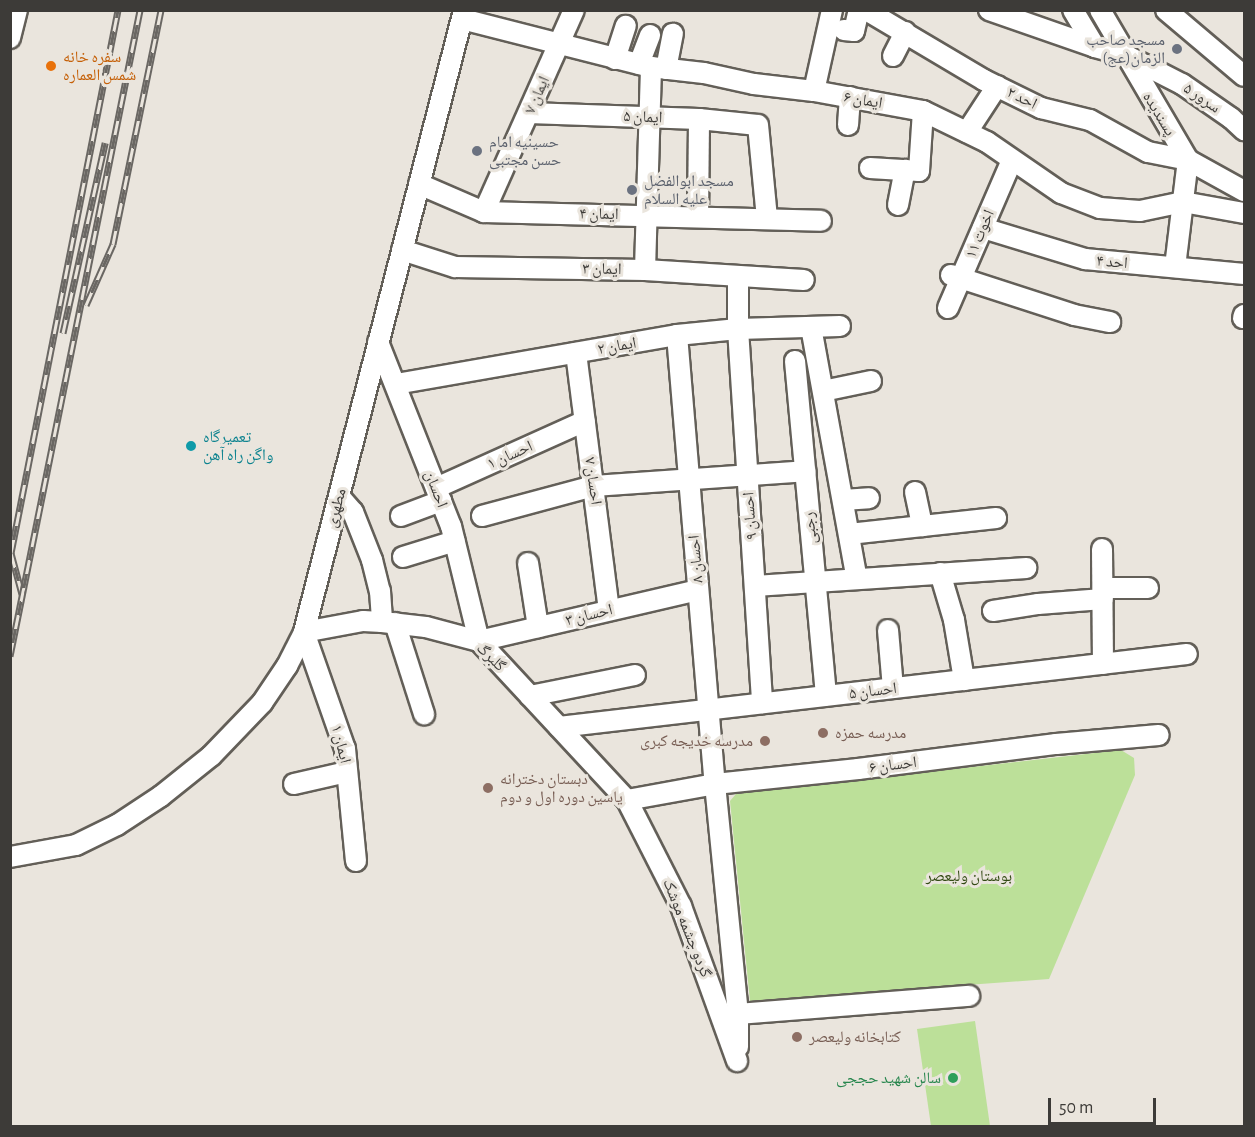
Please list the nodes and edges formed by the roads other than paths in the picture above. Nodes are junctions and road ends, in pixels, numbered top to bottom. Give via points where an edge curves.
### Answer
1 (16, 10) edge
2 (574, 10) edge
3 (832, 10) edge
4 (859, 10) edge
5 (866, 10) edge
6 (989, 10) edge
7 (1072, 10) edge
8 (1100, 10) edge
9 (1166, 10) edge
10 (463, 15) edge
11 (626, 26) dead end
12 (844, 30) dead end
13 (905, 32) junction
14 (673, 34) dead end
15 (650, 35) dead end
16 (10, 38) edge
17 (559, 46) junction
18 (1095, 47) junction
19 (1125, 55) junction
20 (893, 56) dead end
21 (615, 59) junction
22 (652, 67) junction
23 (1245, 76) edge
24 (997, 86) junction
25 (814, 91) junction
26 (850, 98) junction
27 (924, 111) junction
28 (529, 113) junction
29 (649, 117) junction
30 (699, 119) junction
31 (848, 125) dead end
32 (1245, 130) edge
33 (967, 132) junction
34 (1012, 160) junction
35 (1188, 160) junction
36 (870, 168) dead end
37 (905, 170) junction
38 (419, 184) junction
39 (1245, 191) edge
40 (1183, 202) junction
41 (898, 205) dead end
42 (484, 212) junction
43 (1245, 213) edge
44 (646, 215) junction
45 (698, 217) junction
46 (767, 219) junction
47 (821, 221) dead end
48 (983, 228) junction
49 (402, 250) junction
50 (1175, 267) junction
51 (1243, 268) edge
52 (645, 270) junction
53 (738, 276) junction
54 (957, 276) junction
55 (804, 280) dead end
56 (948, 308) dead end
57 (1110, 322) dead end
58 (840, 326) dead end
59 (811, 327) junction
60 (738, 329) junction
61 (677, 335) junction
62 (378, 342) junction
63 (576, 353) junction
64 (795, 360) dead end
65 (871, 381) dead end
66 (396, 384) junction
67 (823, 391) junction
68 (585, 421) junction
69 (805, 471) junction
70 (748, 476) junction
71 (689, 477) junction
72 (593, 486) junction
73 (915, 492) dead end
74 (438, 494) junction
75 (339, 496) junction
76 (869, 498) dead end
77 (843, 500) junction
78 (401, 516) dead end
79 (482, 516) dead end
80 (996, 518) dead end
81 (922, 526) junction
82 (849, 534) junction
83 (455, 541) junction
84 (1102, 549) dead end
85 (403, 557) dead end
86 (528, 563) dead end
87 (1026, 567) dead end
88 (940, 573) junction
89 (857, 579) junction
90 (815, 582) junction
91 (755, 586) junction
92 (1148, 588) dead end
93 (698, 590) junction
94 (1103, 594) junction
95 (609, 609) junction
96 (993, 611) dead end
97 (388, 622) junction
98 (538, 627) junction
99 (888, 630) dead end
100 (304, 632) junction
101 (479, 641) junction
102 (1186, 654) dead end
103 (1103, 664) junction
104 (635, 675) dead end
105 (964, 680) junction
106 (893, 688) junction
107 (530, 696) junction
108 (826, 696) junction
109 (762, 703) junction
110 (708, 710) junction
111 (424, 714) dead end
112 (559, 727) junction
113 (1159, 735) dead end
114 (347, 772) junction
115 (294, 784) dead end
116 (715, 784) junction
117 (627, 800) junction
118 (10, 857) edge
119 (356, 861) dead end
120 (969, 996) dead end
121 (738, 1014) junction
122 (737, 1061) joint

1 - 16 street
2 - 17 street, ایمان ۷
3 - 25 street
4 - 12 street via 854,31
5 - 13 street, احد ۲
6 - 18 street, سرور ۵
7 - 18 street
8 - 19 street, پسندیده
9 - 23 street
10 - 17 street, ایمان ۶
10 - 38 street, مطهری
11 - 21 street
13 - 20 street
13 - 24 street, احد ۲
14 - 22 street
15 - 22 street
17 - 21 street, ایمان ۶
17 - 28 street, ایمان ۷
18 - 19 street, سرور ۵
19 - 32 street, سرور ۵ via 1182,84
19 - 35 street, پسندیده
21 - 22 street, ایمان ۶
22 - 25 street, ایمان ۶
22 - 29 street
24 - 33 street
24 - 35 street, احد ۲ via 1041,108 1090,120 1148,152
25 - 26 street, ایمان ۶
26 - 27 street, ایمان ۶
26 - 31 street
27 - 33 street, ایمان ۶
27 - 37 street via 919,171
28 - 29 street, ایمان ۵
28 - 42 street, ایمان ۷
29 - 30 street, ایمان ۵
29 - 44 street
30 - 45 street
30 - 46 street, ایمان ۵ via 758,125
33 - 34 street, ایمان ۶
34 - 40 street, ایمان ۶ via 1061,193 1100,208 1140,212
34 - 48 street, اخوت ۱۱
35 - 39 street
35 - 40 street
36 - 37 street
37 - 41 street
38 - 42 street, ایمان ۴
38 - 49 street, مطهری
40 - 43 street, ایمان ۶
40 - 50 street
42 - 44 street, ایمان ۴
44 - 45 street, ایمان ۴
44 - 52 street
45 - 46 street, ایمان ۴
46 - 47 street, ایمان ۴
48 - 50 street, احد ۴ via 1086,259
48 - 54 street, اخوت ۱۱
49 - 52 street, ایمان ۳ via 455,267
49 - 62 street, مطهری
50 - 51 street, احد ۴
52 - 53 street, ایمان ۳
53 - 55 street, ایمان ۳
53 - 60 street, احسان ۹
54 - 56 street, اخوت ۱۱
54 - 57 street via 1074,315
58 - 59 street, ایمان ۲
59 - 60 street, ایمان ۲
59 - 67 street
60 - 61 street, ایمان ۲
60 - 70 street, احسان ۹
61 - 63 street, ایمان ۲
61 - 71 street, احسان ۸
62 - 66 street, احسان
62 - 75 street, مطهری
63 - 66 street, ایمان ۲
63 - 68 street, احسان ۷
64 - 69 street, رجبی
65 - 67 street
66 - 74 street, احسان
67 - 77 street
68 - 72 street, احسان ۷
68 - 74 street, احسان ۱
69 - 70 street
69 - 90 street, رجبی
70 - 71 street
70 - 91 street, احسان ۹
71 - 72 street
71 - 93 street, احسان ۸
72 - 79 street
72 - 95 street, احسان ۷
73 - 81 street
74 - 78 street, احسان ۱
74 - 83 street, احسان
75 - 97 street via 353,512 372,560
75 - 100 street, مطهری
76 - 77 street
77 - 82 street
80 - 81 street
81 - 82 street
82 - 89 street
83 - 85 street
83 - 101 street, احسان
84 - 94 street
86 - 98 street
87 - 88 street
88 - 89 street
88 - 105 street via 954,620
89 - 90 street
90 - 91 street
90 - 108 street, رجبی
91 - 109 street, احسان ۹
92 - 94 street
93 - 95 street, احسان ۳
93 - 110 street, احسان ۸
94 - 96 street
94 - 103 street
95 - 98 street, احسان ۳
97 - 100 street, گلبرگ via 363,621
97 - 101 street, گلبرگ
97 - 111 street
98 - 101 street, احسان ۳
99 - 106 street
100 - 114 street, ایمان ۱ via 345,749
100 - 118 street, مطهری via 262,704 211,756 161,796 117,825 76,845
101 - 107 street, گلبرگ
102 - 103 street, احسان ۵
103 - 105 street, احسان ۵
104 - 107 street
105 - 106 street, احسان ۵
106 - 108 street, احسان ۵
107 - 112 street, گلبرگ
108 - 109 street, احسان ۵
109 - 110 street, احسان ۵
110 - 112 street, احسان ۵
110 - 116 street, احسان ۸
112 - 117 street, گلبرگ
113 - 116 street, احسان ۶
114 - 115 street
114 - 119 street, ایمان ۱
116 - 117 street, احسان ۶
116 - 121 street, احسان ۸
117 - 122 street, گردو چشمه موشک via 681,906
120 - 121 street
121 - 122 street, احسان ۸

